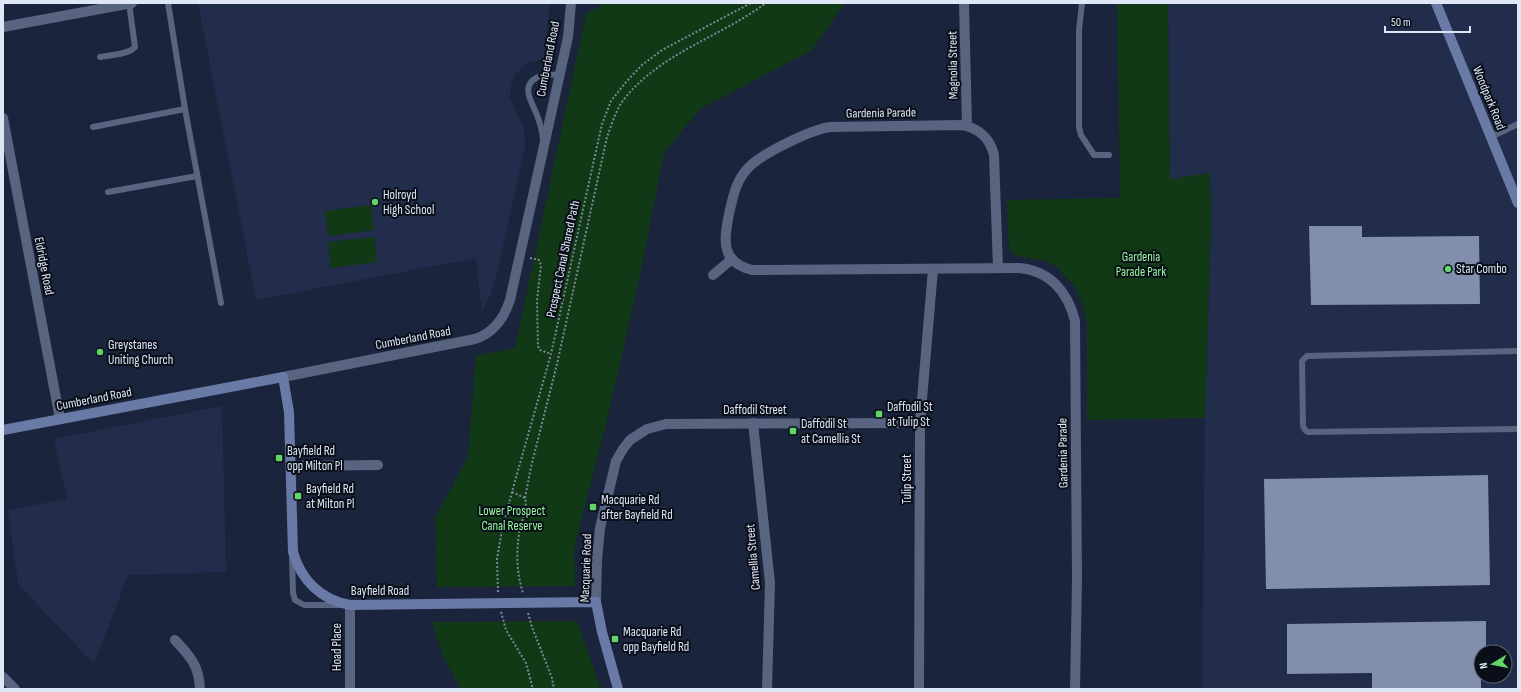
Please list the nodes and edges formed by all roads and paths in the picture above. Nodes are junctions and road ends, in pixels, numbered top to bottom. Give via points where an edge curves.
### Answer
1 (130, 3) edge
2 (168, 3) edge
3 (571, 3) edge
4 (751, 3) edge
5 (766, 3) edge
6 (964, 3) edge
7 (1082, 3) edge
8 (1436, 3) edge
9 (3, 27) edge
10 (100, 57) dead end
11 (559, 75) junction
12 (185, 109) junction
13 (3, 118) edge
14 (1518, 124) edge
15 (967, 126) junction
16 (94, 127) dead end
17 (1491, 137) junction
18 (543, 148) junction
19 (1109, 155) dead end
20 (197, 176) junction
21 (108, 192) dead end
22 (1518, 203) edge
23 (520, 254) junction
24 (732, 259) junction
25 (998, 268) junction
26 (933, 269) junction
27 (713, 275) dead end
28 (221, 303) dead end
29 (1518, 351) edge
30 (551, 354) junction
31 (283, 377) junction
32 (60, 419) junction
33 (753, 423) junction
34 (920, 423) junction
35 (1518, 429) edge
36 (3, 430) edge
37 (623, 449) joint
38 (378, 465) dead end
39 (290, 466) junction
40 (512, 492) junction
41 (525, 498) junction
42 (292, 543) junction
43 (497, 590) dead end
44 (596, 602) junction
45 (526, 603) junction
46 (350, 605) junction
47 (502, 617) dead end
48 (175, 640) dead end
49 (3, 677) edge
50 (14, 689) edge
51 (200, 689) edge
52 (350, 689) edge
53 (534, 689) edge
54 (554, 689) edge
55 (618, 689) edge
56 (767, 689) edge
57 (919, 689) edge
58 (1075, 689) edge

1 - 9 street
1 - 10 lane via 135,47
2 - 12 lane
3 - 11 street, Cumberland Road via 568,37
4 - 30 path, Prospect Canal Shared Path via 662,50 642,65 611,102 602,124
5 - 41 path via 663,63 624,99 615,115 607,137
6 - 15 street, Magnolia Street
7 - 19 lane via 1079,30 1080,131 1094,155
8 - 17 street, Woodpark Road
11 - 18 street, Cumberland Road
11 - 18 lane via 537,77 528,90 542,129
12 - 16 lane
12 - 20 lane
13 - 32 street, Eldridge Road
14 - 17 lane
15 - 24 street, Gardenia Parade via 826,128 813,131 763,156 745,171 733,195 725,235 726,248
15 - 25 street, Gardenia Parade via 974,128 986,138 994,155
17 - 22 street, Woodpark Road
18 - 23 street, Cumberland Road
20 - 21 lane
20 - 28 lane
23 - 30 path via 539,260 541,265 537,301 538,346 540,350
23 - 31 street, Cumberland Road via 506,311 497,326 484,336 465,342
24 - 26 street, Gardenia Parade via 752,270
24 - 27 street
25 - 26 street, Gardenia Parade
25 - 58 street, Gardenia Parade via 1027,268 1055,282 1065,294 1075,320
26 - 34 street, Tulip Street
29 - 35 lane via 1307,356 1302,361 1303,426 1308,432
30 - 40 path, Prospect Canal Shared Path
31 - 32 street, Cumberland Road
31 - 39 street, Bayfield Road via 288,406
32 - 36 street, Cumberland Road
33 - 34 street, Daffodil Street
33 - 37 street, Daffodil Street via 659,425 642,432 630,440
33 - 56 street, Camellia Street via 770,583
34 - 57 street, Tulip Street
37 - 44 street, Macquarie Road via 616,461 602,519 597,560
38 - 39 street
39 - 42 street, Bayfield Road
40 - 41 path
40 - 43 path, Prospect Canal Shared Path via 497,559
41 - 45 path via 517,552 518,573
42 - 46 street, Bayfield Road via 296,562 310,584 332,600
42 - 46 lane via 295,600 304,605
44 - 45 street, Bayfield Road
44 - 55 street, Macquarie Road
45 - 46 street, Bayfield Road
45 - 54 path
46 - 52 street, Hoad Place
47 - 53 path via 506,630 526,664
48 - 51 street via 198,670
49 - 50 street

